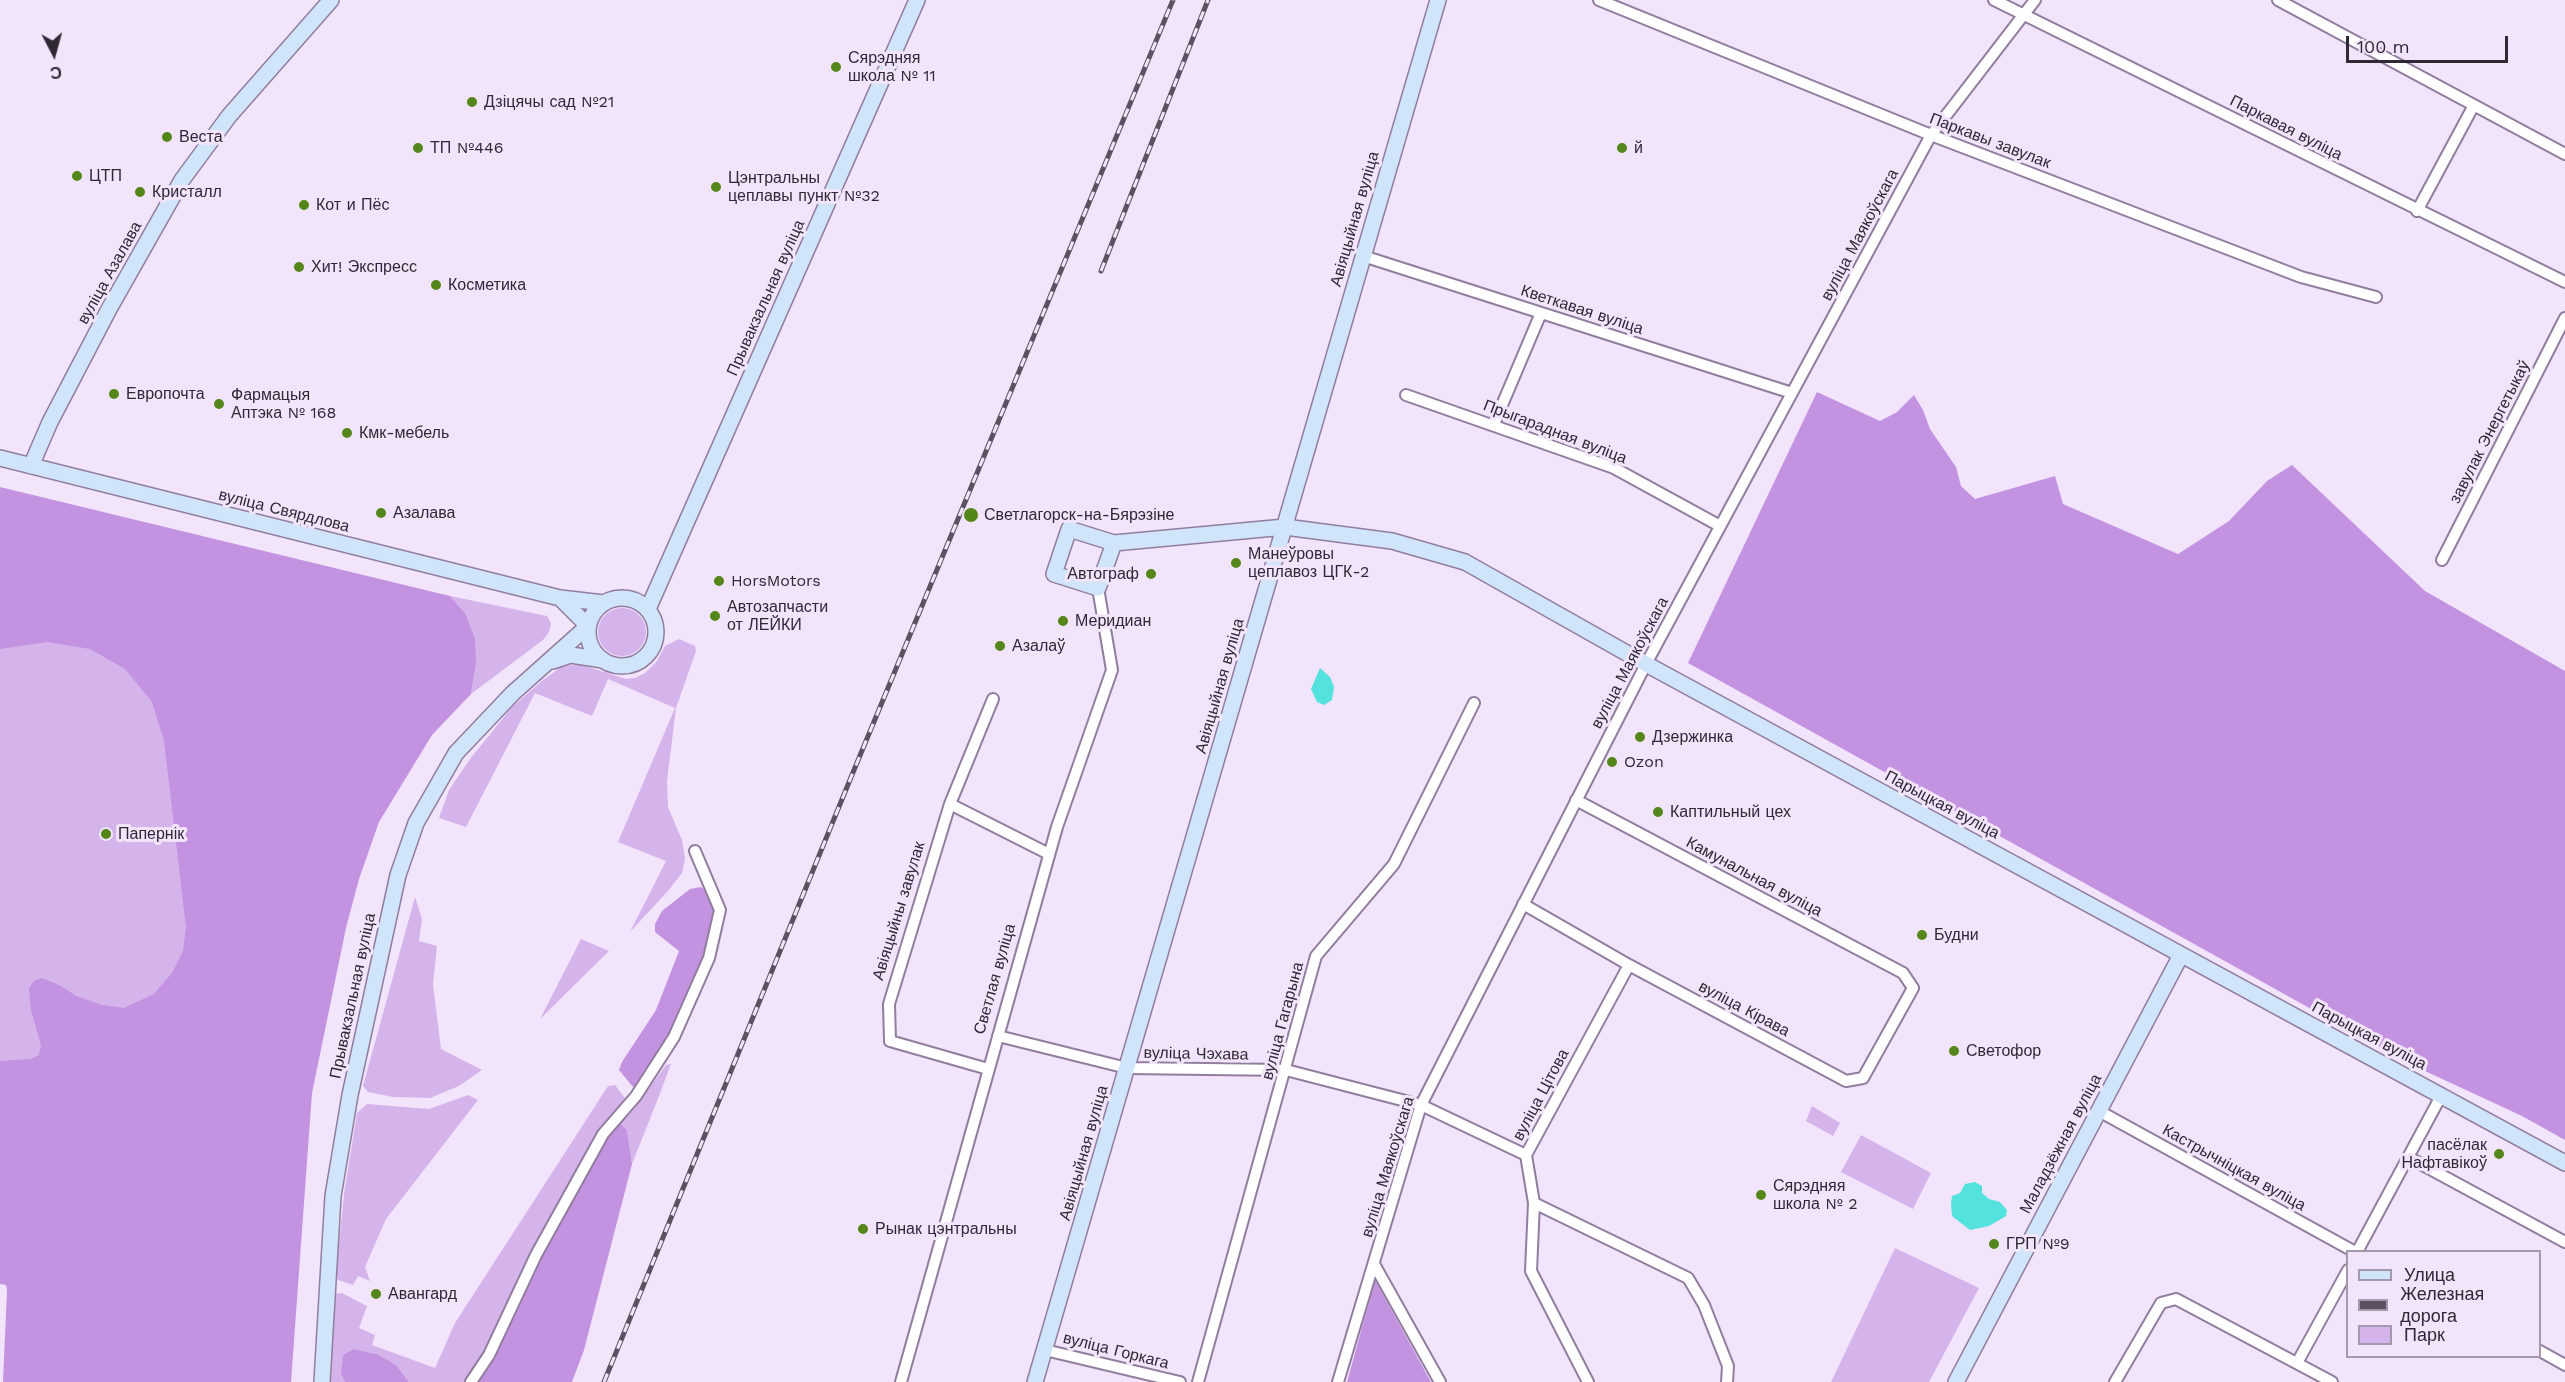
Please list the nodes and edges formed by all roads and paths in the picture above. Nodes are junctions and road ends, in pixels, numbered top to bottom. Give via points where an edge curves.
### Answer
1 (331, 0) edge
2 (917, 0) edge
3 (1438, 0) edge
4 (1599, 0) edge
5 (1994, 0) edge
6 (2035, 0) edge
7 (2278, 0) edge
8 (2025, 14) junction
9 (2474, 105) junction
10 (1931, 135) junction
11 (2565, 154) edge
12 (2417, 211) junction
13 (1363, 256) junction
14 (2565, 282) edge
15 (2376, 297) dead end
16 (1541, 313) junction
17 (2565, 318) edge
18 (1792, 393) junction
19 (1406, 394) dead end
20 (1494, 424) junction
21 (0, 458) edge
22 (31, 466) junction
23 (1720, 526) junction
24 (1285, 527) junction
25 (1114, 543) junction
26 (2442, 560) dead end
27 (1098, 588) junction
28 (560, 598) junction
29 (604, 603) junction
30 (648, 609) junction
31 (588, 626) junction
32 (603, 660) junction
33 (1646, 664) junction
34 (543, 666) junction
35 (993, 699) dead end
36 (1474, 703) dead end
37 (1576, 800) junction
38 (950, 804) junction
39 (695, 851) dead end
40 (1049, 854) junction
41 (1522, 904) junction
42 (2181, 955) junction
43 (1629, 965) junction
44 (1912, 988) joint
45 (998, 1036) junction
46 (1127, 1068) junction
47 (988, 1069) junction
48 (1286, 1070) junction
49 (2441, 1096) junction
50 (1421, 1105) junction
51 (2099, 1111) junction
52 (1526, 1155) junction
53 (2408, 1157) junction
54 (2565, 1163) edge
55 (1534, 1203) junction
56 (2565, 1242) edge
57 (2354, 1250) edge
58 (2357, 1250) edge
59 (1374, 1264) junction
60 (2346, 1274) edge
61 (1045, 1350) junction
62 (2541, 1352) edge
63 (2297, 1363) junction
64 (2565, 1365) edge
65 (322, 1382) edge
66 (471, 1382) edge
67 (901, 1382) edge
68 (1035, 1382) edge
69 (1180, 1382) edge
70 (1198, 1382) edge
71 (1338, 1382) edge
72 (1440, 1382) edge
73 (1588, 1382) edge
74 (1727, 1382) edge
75 (1956, 1382) edge
76 (2115, 1382) edge
77 (2332, 1382) edge

1 - 22 street, вуліца Азалава via 229,116 182,180 109,309
2 - 30 street, Прывакзальная вуліца
3 - 13 street, Авіяцыйная вуліца
4 - 10 street, Паркавы завулак
5 - 8 street, Паркавая вуліца
6 - 8 street, вуліца Маякоўскага
7 - 9 street
8 - 10 street, вуліца Маякоўскага
8 - 12 street, Паркавая вуліца
9 - 11 street
9 - 12 street
10 - 15 street, Паркавы завулак via 2301,277
10 - 18 street, вуліца Маякоўскага
12 - 14 street, Паркавая вуліца
13 - 16 street, Кветкавая вуліца
13 - 24 street, Авіяцыйная вуліца
16 - 18 street, Кветкавая вуліца
16 - 20 street
17 - 26 street, завулак Энергетыкаў
18 - 23 street, вуліца Маякоўскага
19 - 20 street, Прыгарадная вуліца
20 - 23 street, Прыгарадная вуліца via 1614,468
21 - 22 street, вуліца Свярдлова
22 - 28 street, вуліца Свярдлова
23 - 33 street, вуліца Маякоўскага
24 - 25 street
24 - 33 street, Парыцкая вуліца via 1392,541 1465,562
24 - 46 street, Авіяцыйная вуліца
25 - 27 street, Светлая вуліца
25 - 27 street via 1069,529 1054,573
27 - 40 street, Светлая вуліца via 1112,670
28 - 29 street, вуліца Свярдлова
28 - 31 street
29 - 30 street via 613,598 632,599
29 - 31 street
30 - 32 street via 656,637 647,654 621,666
31 - 32 street via 590,645
31 - 34 street, Прывакзальная вуліца
32 - 34 street via 572,655
33 - 37 street, вуліца Маякоўскага
33 - 42 street, Парыцкая вуліца
34 - 65 street, Прывакзальная вуліца via 456,753 416,823 398,875 350,1095 333,1196
35 - 38 street, Авіяцыйны завулак
36 - 48 street, вуліца Гагарына via 1394,864 1316,956
37 - 41 street, вуліца Маякоўскага
37 - 44 street, Камунальная вуліца via 1904,974
38 - 40 street
38 - 47 street, Авіяцыйны завулак via 889,1004 890,1041
39 - 66 street via 720,910 709,958 674,1037 636,1096 603,1134 536,1255 489,1355
40 - 45 street, Светлая вуліца
41 - 43 street, вуліца Кірава
41 - 50 street, вуліца Маякоўскага
42 - 49 street, Парыцкая вуліца
42 - 51 street, Маладзёжная вуліца
43 - 44 street, вуліца Кірава via 1846,1081 1863,1078
43 - 52 street, вуліца Цітова
45 - 46 street, вуліца Чэхава
45 - 47 street, Светлая вуліца
46 - 48 street, вуліца Чэхава
46 - 61 street, Авіяцыйная вуліца
47 - 67 street, Светлая вуліца
48 - 50 street, вуліца Чэхава
48 - 70 street, вуліца Гагарына
49 - 53 street
49 - 54 street, Парыцкая вуліца
50 - 52 street, вуліца Чэхава
50 - 59 street, вуліца Маякоўскага
51 - 57 street, Кастрычніцкая вуліца
51 - 75 street, Маладзёжная вуліца
52 - 55 street, вуліца Цітова
53 - 56 street
53 - 58 street
55 - 73 street, вуліца Цітова via 1532,1271
55 - 74 street via 1688,1278 1704,1305 1728,1366
59 - 71 street, вуліца Маякоўскага
59 - 72 street
60 - 63 street
61 - 68 street, Авіяцыйная вуліца
61 - 69 street, вуліца Горкага
62 - 64 street
63 - 76 street via 2176,1299 2161,1303
63 - 77 street

